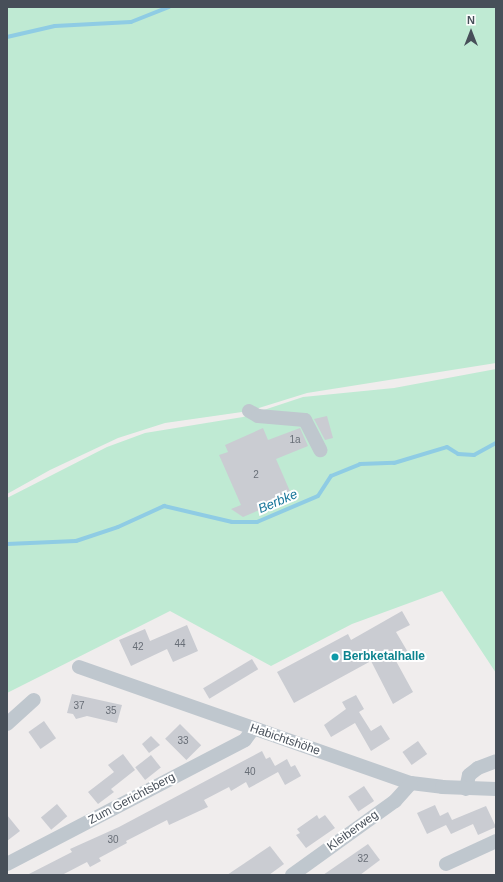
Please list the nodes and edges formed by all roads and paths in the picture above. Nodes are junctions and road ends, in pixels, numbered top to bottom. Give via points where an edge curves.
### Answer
1 (249, 411) dead end
2 (320, 450) dead end
3 (79, 667) dead end
4 (34, 700) dead end
5 (7, 724) edge
6 (253, 729) junction
7 (496, 761) edge
8 (411, 783) junction
9 (466, 789) junction
10 (496, 789) edge
11 (496, 841) edge
12 (7, 864) edge
13 (446, 864) dead end
14 (292, 875) edge

1 - 2 street via 258,416 305,420
3 - 6 street, Habichtshöhe
4 - 5 street
6 - 8 street, Habichtshöhe
6 - 12 street, Zum Gerichtsberg via 245,740
7 - 9 street via 478,768 469,775
8 - 9 street, Habichtshöhe
8 - 14 street, Kleiberweg via 395,801
9 - 10 street, Habichtshöhe
11 - 13 street

